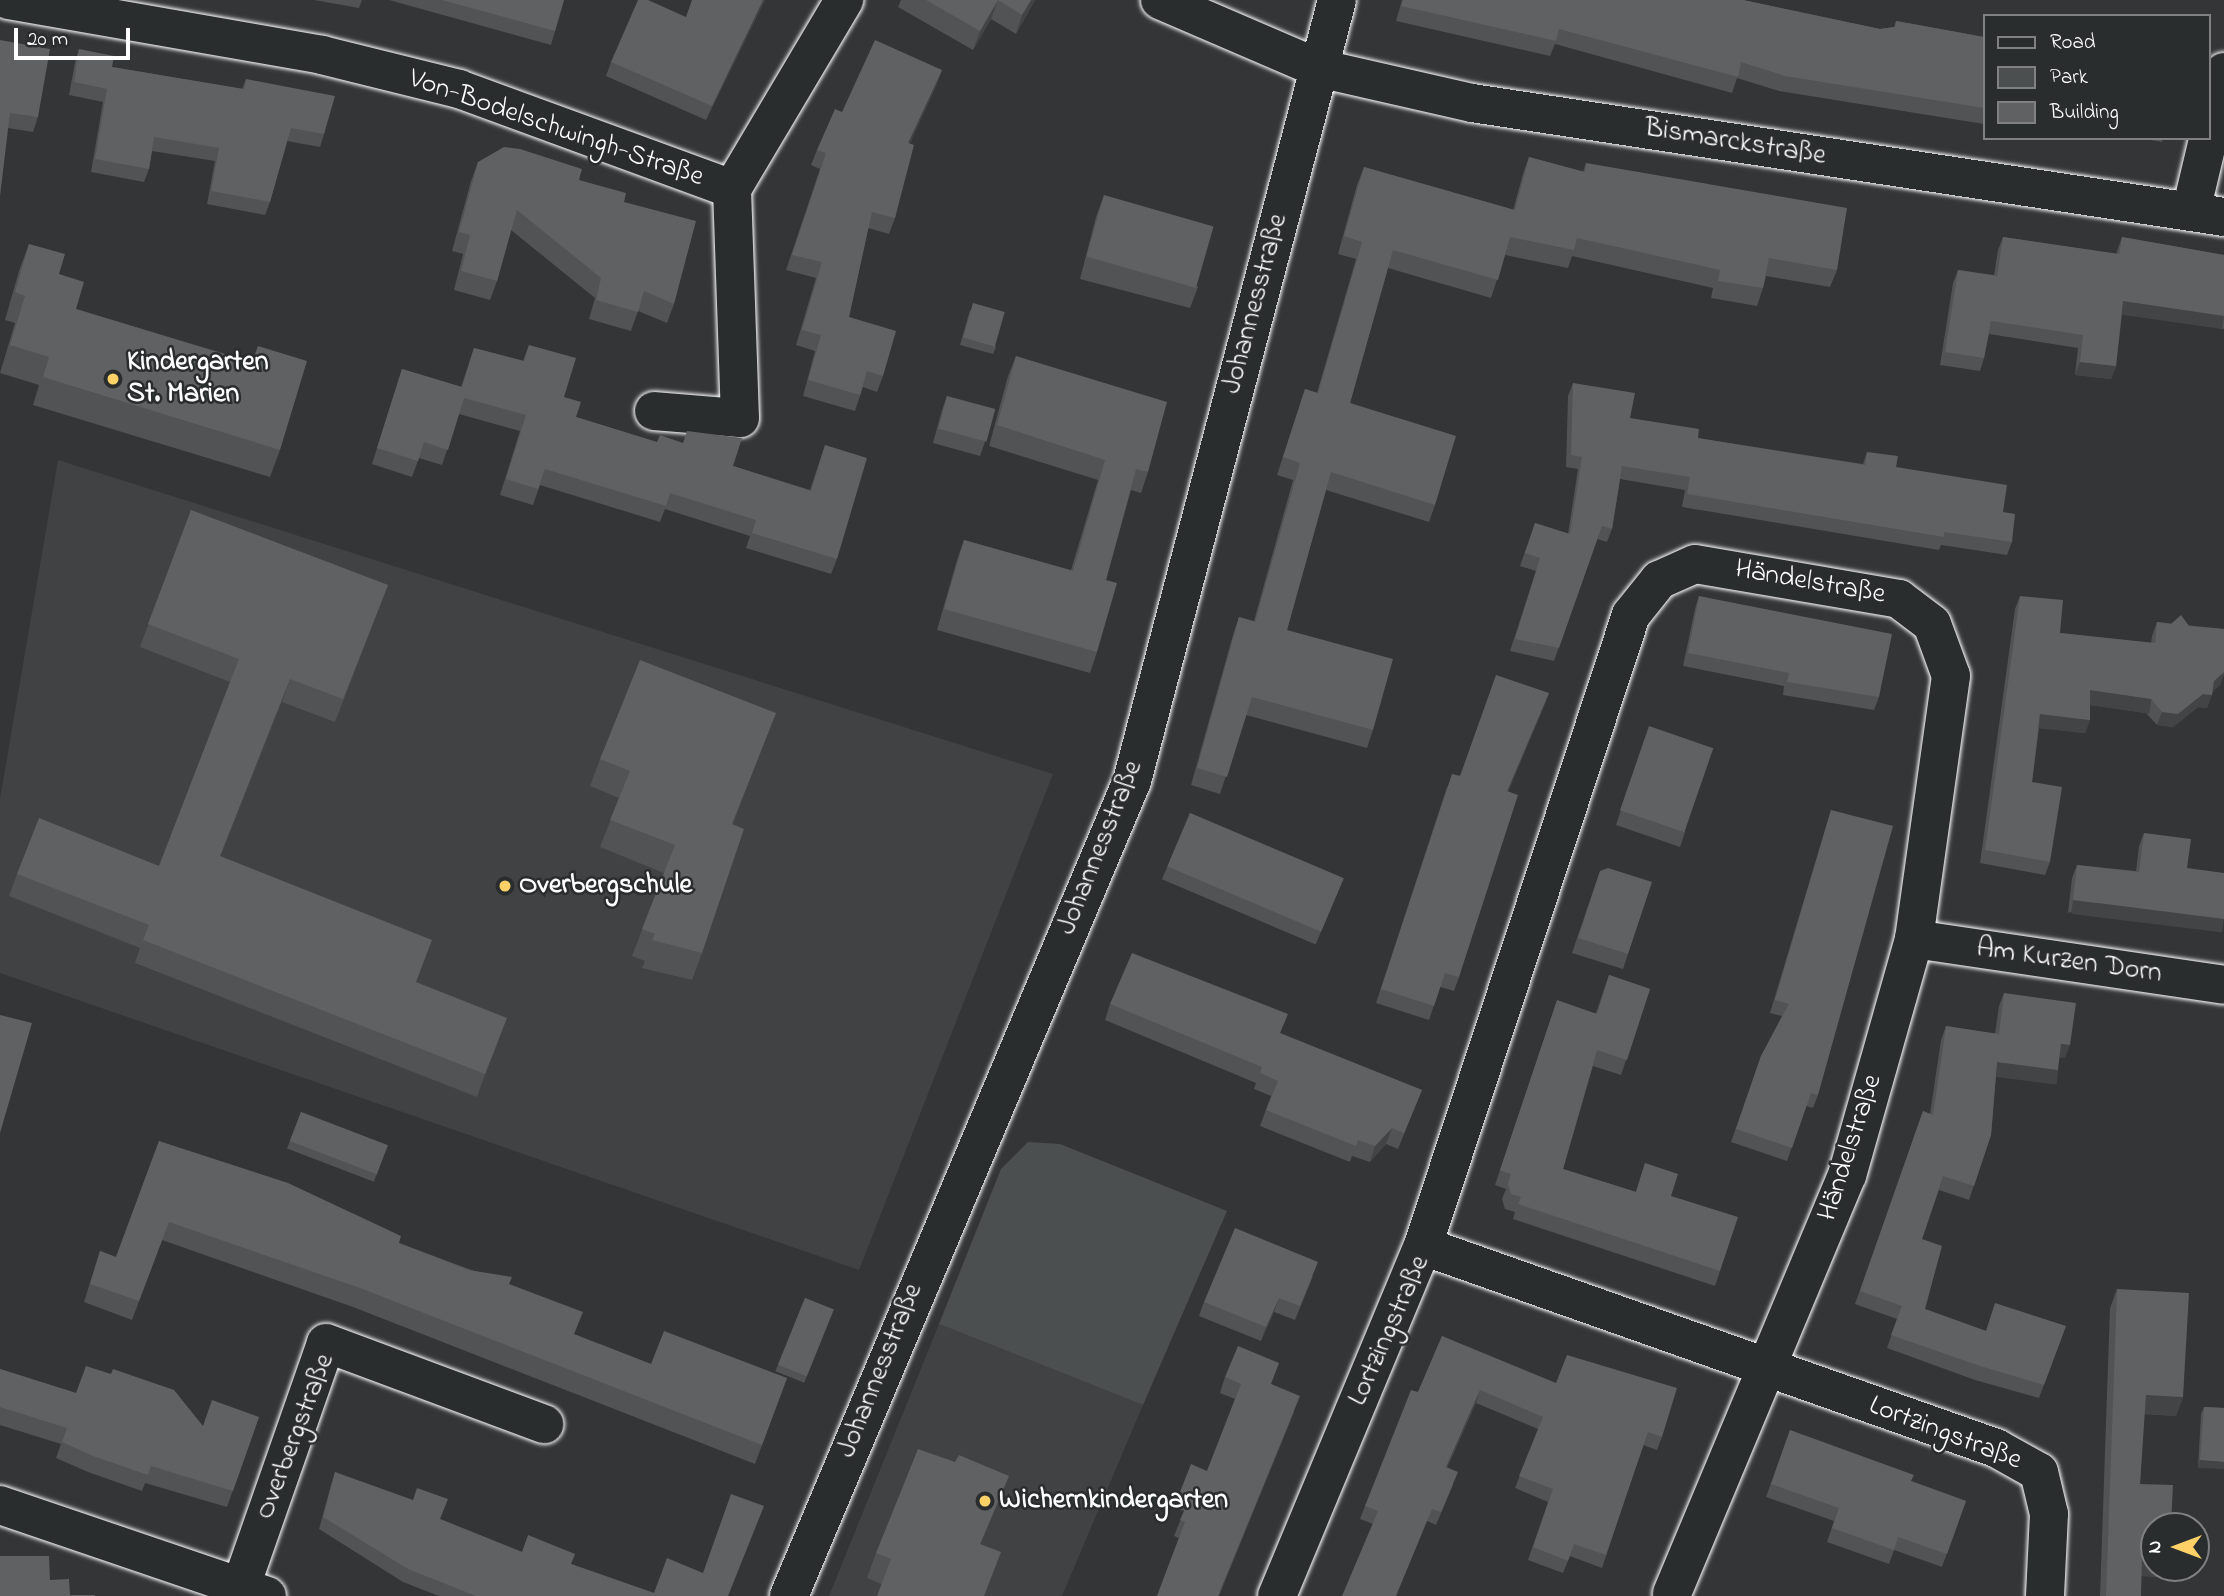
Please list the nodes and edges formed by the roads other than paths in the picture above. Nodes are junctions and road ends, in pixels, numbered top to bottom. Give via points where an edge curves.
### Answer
1 (8, 0) edge
2 (844, 0) edge
3 (1160, 0) edge
4 (1337, 0) edge
5 (1318, 68) junction
6 (2224, 72) edge
7 (732, 189) junction
8 (2208, 214) edge
9 (654, 411) dead end
10 (1914, 939) junction
11 (2224, 985) edge
12 (1423, 1246) junction
13 (1771, 1369) junction
14 (544, 1423) dead end
15 (0, 1506) edge
16 (254, 1591) edge
17 (1672, 1594) dead end
18 (789, 1596) edge
19 (1277, 1596) edge
20 (2045, 1596) edge

1 - 7 street, Von-Bodelschwingh-Straße via 322,55 459,89
2 - 7 street, Von-Bodelschwingh-Straße
3 - 5 street, Bismarckstraße
4 - 5 street
5 - 8 street, Bismarckstraße via 1472,103
5 - 18 street, Johannesstraße via 1132,781
6 - 8 street
7 - 9 street, Von-Bodelschwingh-Straße via 740,418
10 - 11 street, Am Kurzen Dorn
10 - 12 street, Händelstraße via 1951,676 1932,624 1899,599 1695,564 1659,580 1631,615
10 - 13 street, Händelstraße via 1847,1175
12 - 13 street, Lortzingstraße
12 - 19 street, Lortzingstraße
13 - 17 street
13 - 20 street, Lortzingstraße via 1996,1448 2039,1472 2049,1514
14 - 16 street, Overbergstraße via 326,1343
15 - 16 street, Overbergstraße

